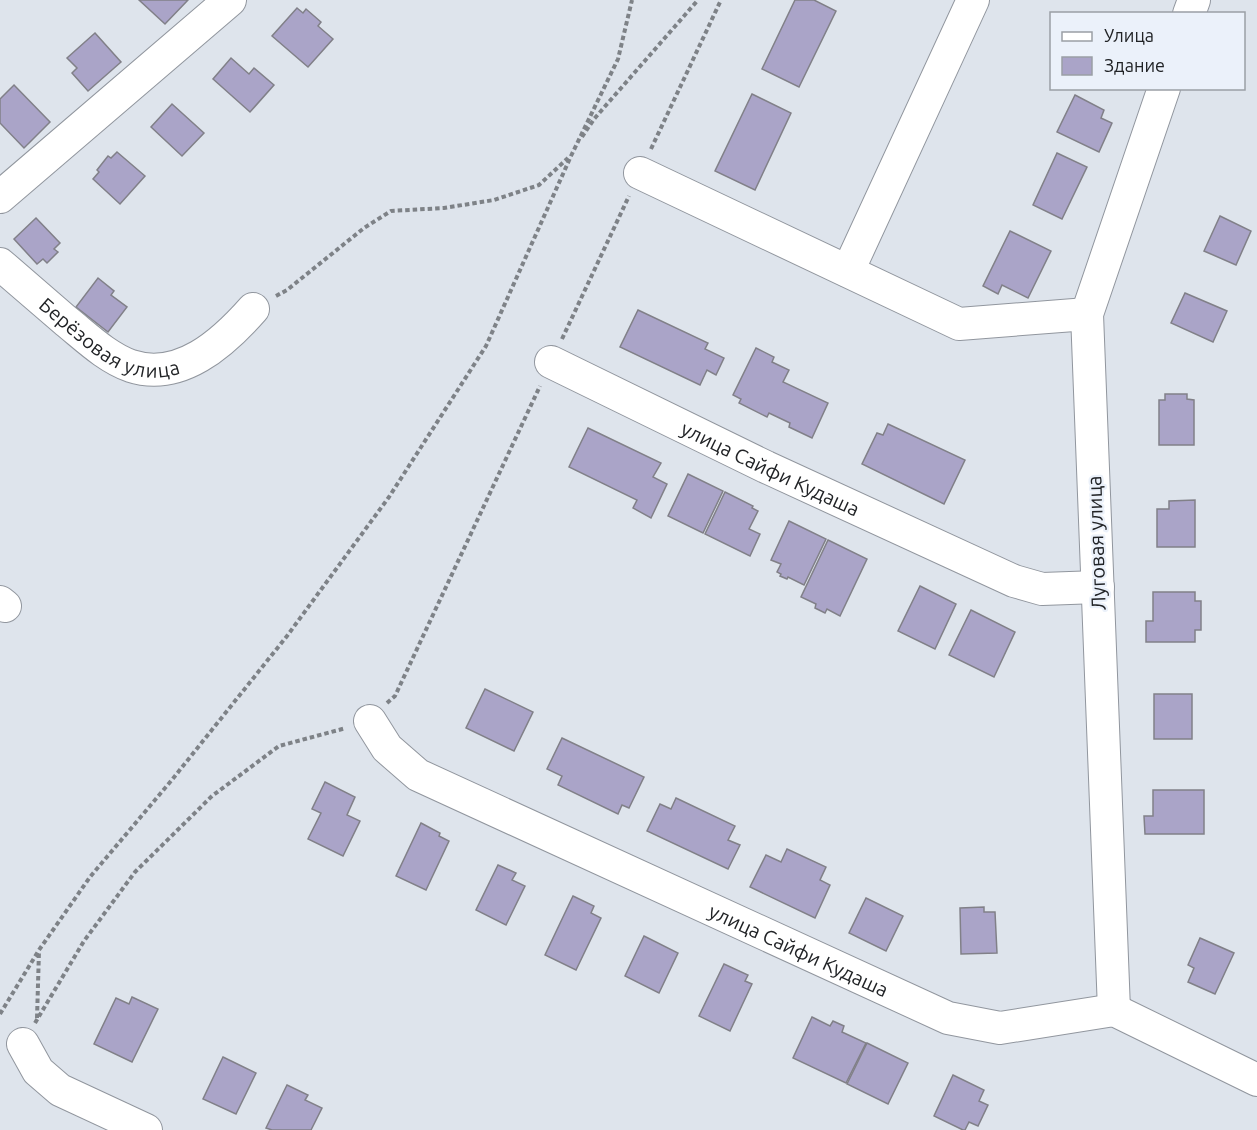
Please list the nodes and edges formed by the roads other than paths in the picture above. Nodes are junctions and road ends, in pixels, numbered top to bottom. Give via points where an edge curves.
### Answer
1 (230, 0) edge
2 (973, 0) edge
3 (1163, 90) edge
4 (640, 173) road end
5 (0, 197) edge
6 (0, 264) edge
7 (848, 271) junction
8 (253, 309) road end
9 (1087, 314) junction
10 (551, 362) road end
11 (1098, 587) junction
12 (370, 721) road end
13 (1114, 1010) junction
14 (30, 1033) road end
15 (1257, 1080) edge
16 (146, 1130) edge

1 - 5 street
2 - 7 street
3 - 9 street, Луговая улица
4 - 7 street
6 - 8 street, Берёзовая улица via 98,348 130,365 148,369 174,367 204,354 235,330
7 - 9 street via 959,324
9 - 11 street, Луговая улица
10 - 11 street, улица Сайфи Кудаша via 1014,581 1042,589
11 - 13 street, Луговая улица
12 - 13 street, улица Сайфи Кудаша via 387,748 418,776 948,1018 1000,1028
13 - 15 street
14 - 16 street via 38,1071 60,1090

